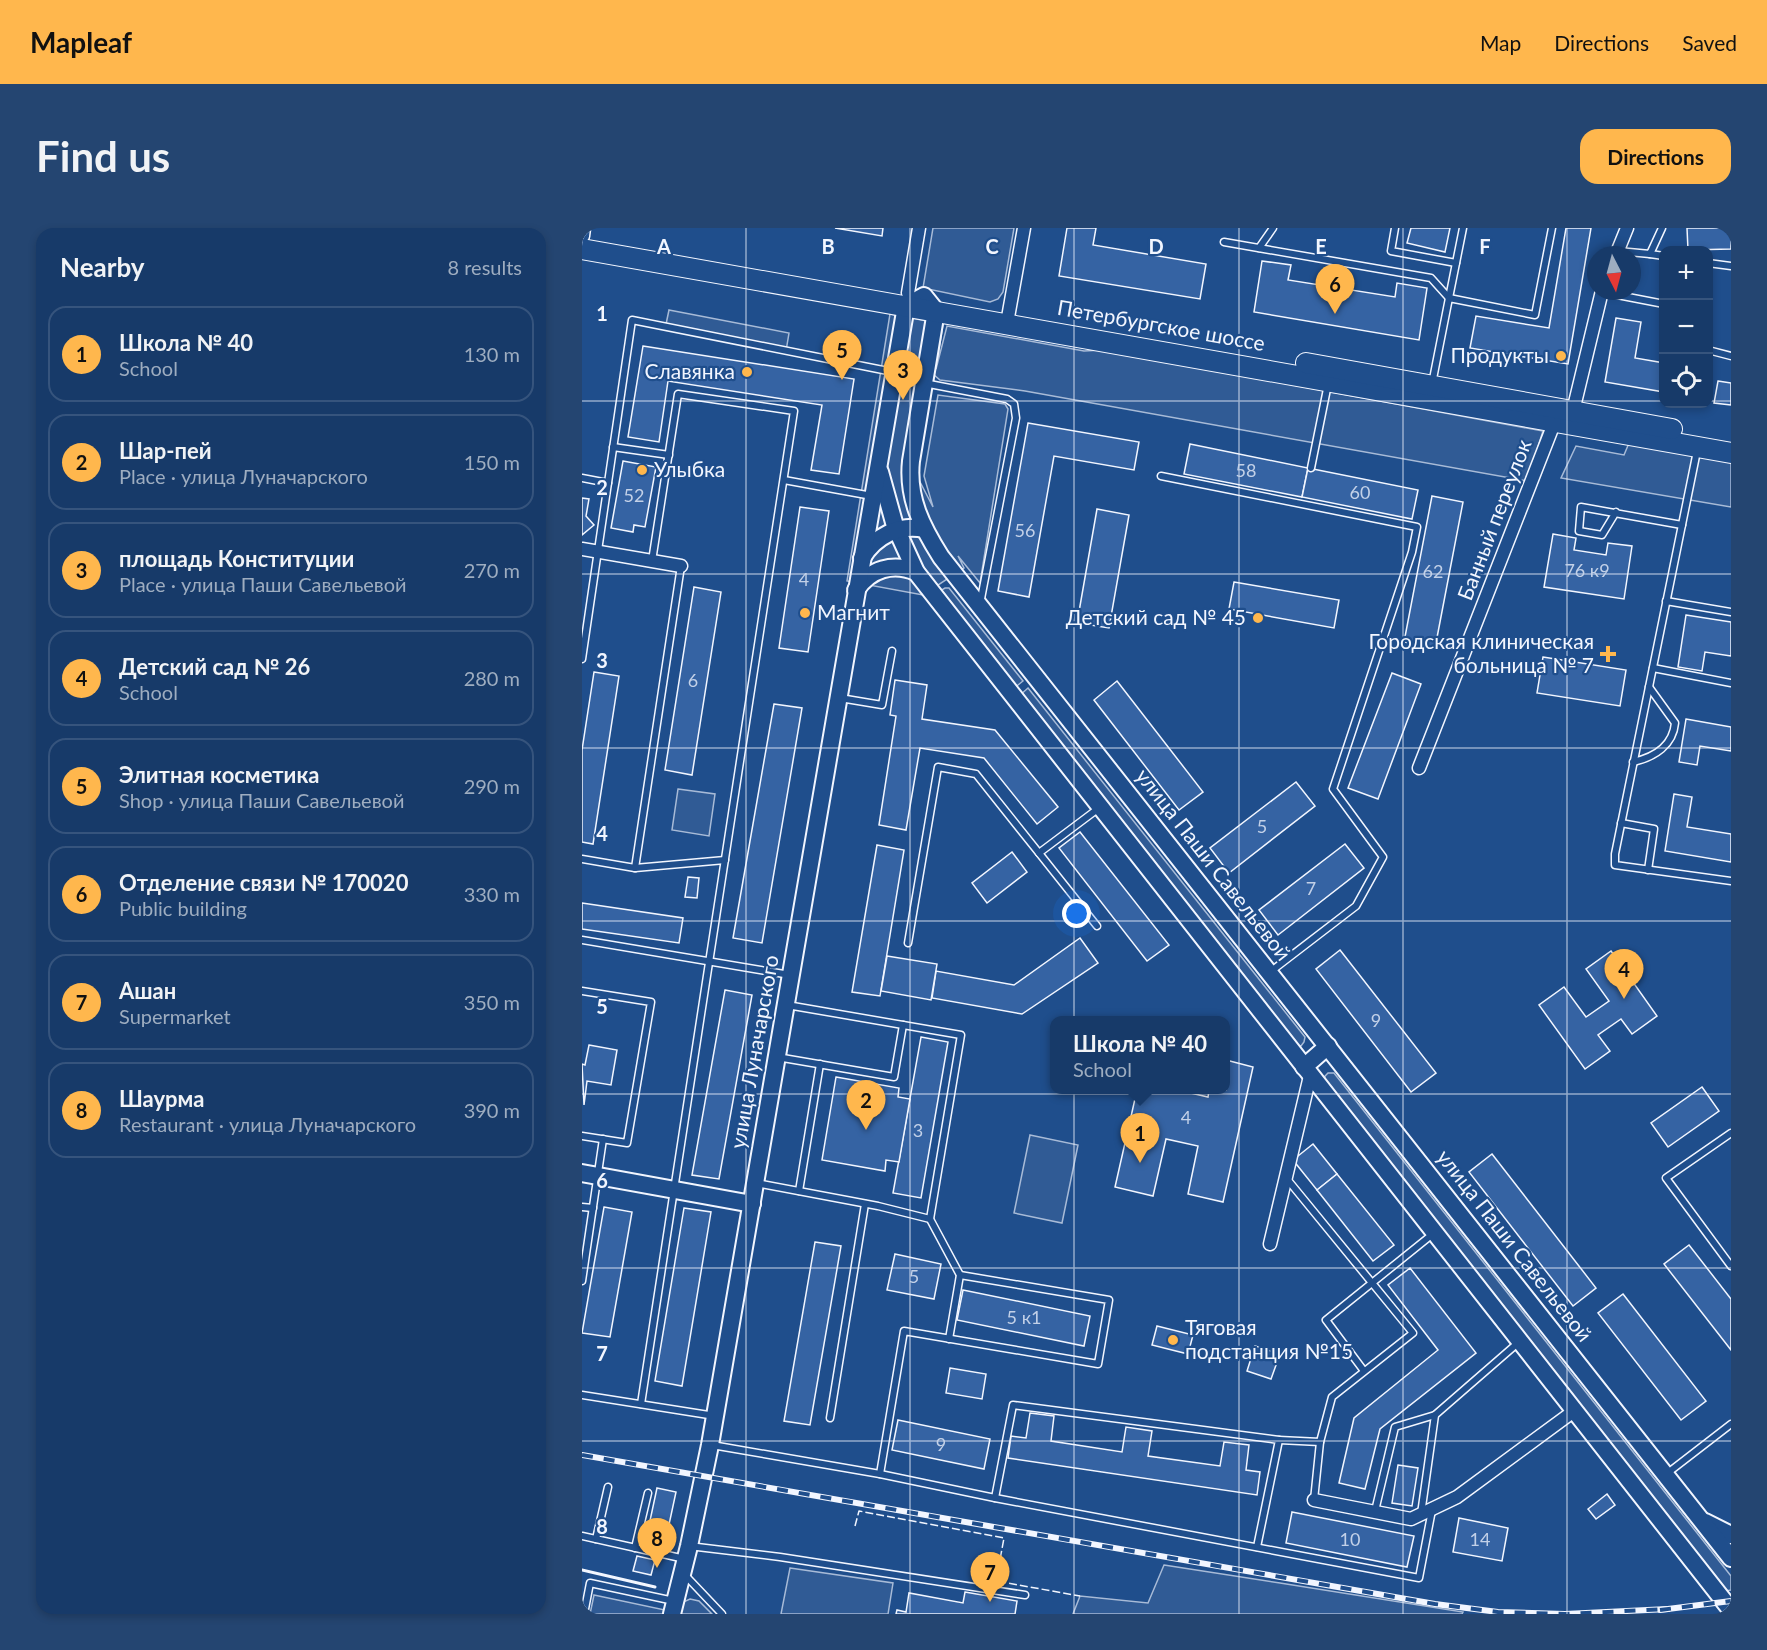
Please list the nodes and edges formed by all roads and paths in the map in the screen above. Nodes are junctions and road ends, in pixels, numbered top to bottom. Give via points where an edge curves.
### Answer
1 (919, 228) edge
2 (1024, 228) edge
3 (1273, 228) edge
4 (1395, 228) edge
5 (1462, 228) edge
6 (1552, 228) edge
7 (1627, 228) edge
8 (1662, 228) edge
9 (583, 238) edge
10 (1224, 242) dead end
11 (1620, 246) edge
12 (1259, 248) junction
13 (1641, 254) edge
14 (1650, 254) junction
15 (1659, 255) edge
16 (1456, 263) junction
17 (1713, 264) edge
18 (1731, 266) edge
19 (1449, 298) junction
20 (1641, 299) edge
21 (1600, 300) edge
22 (918, 301) junction
23 (1659, 303) edge
24 (1008, 317) junction
25 (1713, 351) edge
26 (1731, 356) edge
27 (894, 372) junction
28 (1329, 380) junction
29 (924, 383) junction
30 (1432, 385) junction
31 (1573, 411) junction
32 (1555, 422) junction
33 (1699, 440) junction
34 (1731, 440) edge
35 (613, 447) junction
36 (1731, 453) edge
37 (669, 455) junction
38 (878, 463) junction
39 (1311, 468) dead end
40 (1161, 476) dead end
41 (582, 478) edge
42 (784, 480) junction
43 (608, 483) junction
44 (872, 496) junction
45 (1616, 512) junction
46 (1682, 525) junction
47 (924, 529) junction
48 (896, 530) junction
49 (582, 549) edge
50 (598, 552) junction
51 (652, 561) junction
52 (860, 562) junction
53 (681, 566) joint
54 (916, 572) junction
55 (855, 591) junction
56 (1666, 602) junction
57 (980, 606) junction
58 (1731, 612) edge
59 (892, 651) dead end
60 (582, 659) edge
61 (1653, 668) junction
62 (1731, 683) edge
63 (1649, 686) junction
64 (837, 698) junction
65 (1634, 762) junction
66 (1419, 768) dead end
67 (1100, 808) junction
68 (1621, 823) junction
69 (1039, 854) junction
70 (582, 859) edge
71 (725, 860) junction
72 (635, 868) junction
73 (1648, 870) junction
74 (1731, 881) edge
75 (1097, 926) dead end
76 (582, 940) edge
77 (908, 943) dead end
78 (710, 962) junction
79 (1269, 973) junction
80 (791, 975) junction
81 (582, 991) edge
82 (786, 1005) junction
83 (903, 1025) junction
84 (1328, 1047) junction
85 (777, 1057) junction
86 (820, 1064) junction
87 (1306, 1071) junction
88 (1731, 1133) edge
89 (582, 1136) edge
90 (603, 1139) junction
91 (590, 1175) edge
92 (1286, 1178) junction
93 (756, 1183) junction
94 (674, 1190) junction
95 (799, 1191) junction
96 (752, 1204) junction
97 (865, 1204) junction
98 (582, 1207) edge
99 (593, 1208) junction
100 (930, 1219) junction
101 (1434, 1233) junction
102 (1270, 1244) dead end
103 (1731, 1266) edge
104 (960, 1275) junction
105 (582, 1281) edge
106 (1372, 1282) junction
107 (949, 1339) junction
108 (1520, 1342) junction
109 (1364, 1371) junction
110 (582, 1395) edge
111 (641, 1404) junction
112 (1574, 1411) junction
113 (1435, 1415) junction
114 (715, 1416) junction
115 (830, 1418) dead end
116 (1731, 1424) edge
117 (1279, 1440) junction
118 (1320, 1442) junction
119 (710, 1445) junction
120 (880, 1474) junction
121 (1665, 1475) junction
122 (608, 1487) dead end
123 (648, 1493) dead end
124 (995, 1498) junction
125 (1314, 1500) joint
126 (1433, 1509) junction
127 (1375, 1512) junction
128 (1420, 1514) junction
129 (1700, 1519) junction
130 (1731, 1535) edge
131 (582, 1536) edge
132 (596, 1539) junction
133 (1257, 1547) junction
134 (635, 1548) junction
135 (1731, 1558) edge
136 (686, 1559) junction
137 (582, 1581) edge
138 (590, 1583) junction
139 (1025, 1595) dead end
140 (674, 1607) edge
141 (1731, 1610) edge
142 (584, 1614) edge
143 (722, 1614) edge

1 - 22 street
2 - 24 street
3 - 12 lane
4 - 16 lane via 1391,250
5 - 16 lane
6 - 19 lane via 1535,315
7 - 11 street
8 - 14 lane
9 - 22 main road, Петербургское шоссе
10 - 12 lane
12 - 19 lane via 1431,278
13 - 14 lane
14 - 15 lane
16 - 19 lane
17 - 18 lane
19 - 30 lane
20 - 23 lane
21 - 31 street
22 - 24 main road, Петербургское шоссе
22 - 27 main road
22 - 29 main road, улица Паши Савельевой
24 - 28 main road, Петербургское шоссе
24 - 30 main road, Петербургское шоссе
25 - 26 lane
27 - 35 lane via 632,320
27 - 38 main road
28 - 32 main road, Петербургское шоссе
28 - 39 lane
29 - 47 main road, улица Паши Савельевой via 910,479
29 - 57 lane via 1006,399 1014,404 1016,418
30 - 31 main road, Петербургское шоссе
31 - 32 main road
31 - 33 main road, Петербургское шоссе
32 - 33 main road, Петербургское шоссе
32 - 66 street, Банный переулок
33 - 34 main road, Петербургское шоссе
33 - 36 main road, Петербургское шоссе
33 - 46 lane
35 - 37 lane
35 - 43 lane
37 - 42 lane via 678,394 794,411
37 - 51 lane
38 - 44 main road
38 - 48 main road
40 - 79 lane via 1304,501 1417,527 1333,789 1383,857 1356,906
41 - 43 lane
42 - 44 lane
42 - 71 lane
43 - 50 lane
44 - 52 main road, улица Луначарского
45 - 45 lane via 1581,507 1579,531 1602,535
45 - 46 lane
46 - 56 lane
47 - 48 main road
47 - 57 main road, улица Паши Савельевой
48 - 52 main road via 876,541
48 - 54 main road
49 - 50 street
50 - 51 street
50 - 60 lane
51 - 53 street
52 - 55 main road, улица Луначарского
53 - 72 lane
54 - 55 main road via 900,567 882,569 866,578
54 - 67 main road
55 - 64 main road, улица Луначарского
56 - 58 lane
56 - 61 lane
57 - 79 main road, улица Паши Савельевой
59 - 64 lane via 882,705
61 - 62 lane
61 - 63 lane
63 - 65 lane
63 - 65 lane via 1675,723 1674,735 1666,746
64 - 80 main road, улица Луначарского
65 - 68 lane
67 - 69 lane
67 - 87 main road
68 - 73 lane via 1654,829
68 - 73 lane via 1615,865
69 - 75 lane
69 - 77 lane via 976,774 938,766
70 - 72 lane
71 - 72 lane
71 - 78 lane
73 - 74 lane
76 - 78 lane
78 - 80 lane
78 - 94 lane
79 - 84 main road, улица Паши Савельевой
80 - 82 main road, улица Луначарского
81 - 90 lane via 651,1002 627,1143
82 - 83 lane
82 - 85 main road, улица Луначарского
83 - 86 lane via 894,1077
83 - 100 lane via 961,1035
84 - 87 main road
84 - 121 main road, улица Паши Савельевой
85 - 86 lane
85 - 93 main road, улица Луначарского
86 - 95 lane
87 - 92 street
87 - 101 main road
88 - 103 lane via 1666,1178
89 - 90 lane
90 - 91 lane
91 - 94 main road
91 - 99 lane
92 - 102 street
92 - 106 lane
93 - 95 lane
93 - 96 main road, улица Луначарского
94 - 96 main road
94 - 111 lane
95 - 97 lane
96 - 114 main road, улица Луначарского
97 - 100 lane
97 - 115 lane
98 - 99 lane
99 - 105 lane
100 - 104 lane
101 - 106 lane
101 - 108 main road
104 - 107 lane
104 - 107 lane via 1109,1300 1104,1332 1098,1364
106 - 109 lane via 1326,1320
106 - 109 lane via 1413,1332
107 - 120 lane via 904,1331
108 - 112 main road
108 - 113 lane
109 - 118 lane via 1332,1397
110 - 111 lane
111 - 114 lane
112 - 126 street via 1457,1497
112 - 141 main road
113 - 127 lane via 1395,1427
113 - 128 lane
114 - 119 main road, улица Луначарского
116 - 121 lane
117 - 118 lane
117 - 124 lane via 1013,1405
117 - 133 lane
118 - 125 lane
119 - 120 lane
119 - 136 main road, улица Луначарского
120 - 124 lane
121 - 129 main road, улица Паши Савельевой
122 - 132 lane
123 - 134 lane
124 - 133 lane
125 - 127 street
126 - 128 street
126 - 133 lane via 1419,1578
127 - 128 street via 1411,1519
129 - 130 main road
129 - 135 main road, улица Паши Савельевой
131 - 132 lane
132 - 134 lane
134 - 136 lane
136 - 139 lane via 780,1557
136 - 140 main road, улица Луначарского
136 - 143 lane
137 - 138 lane
138 - 140 lane
138 - 142 lane

